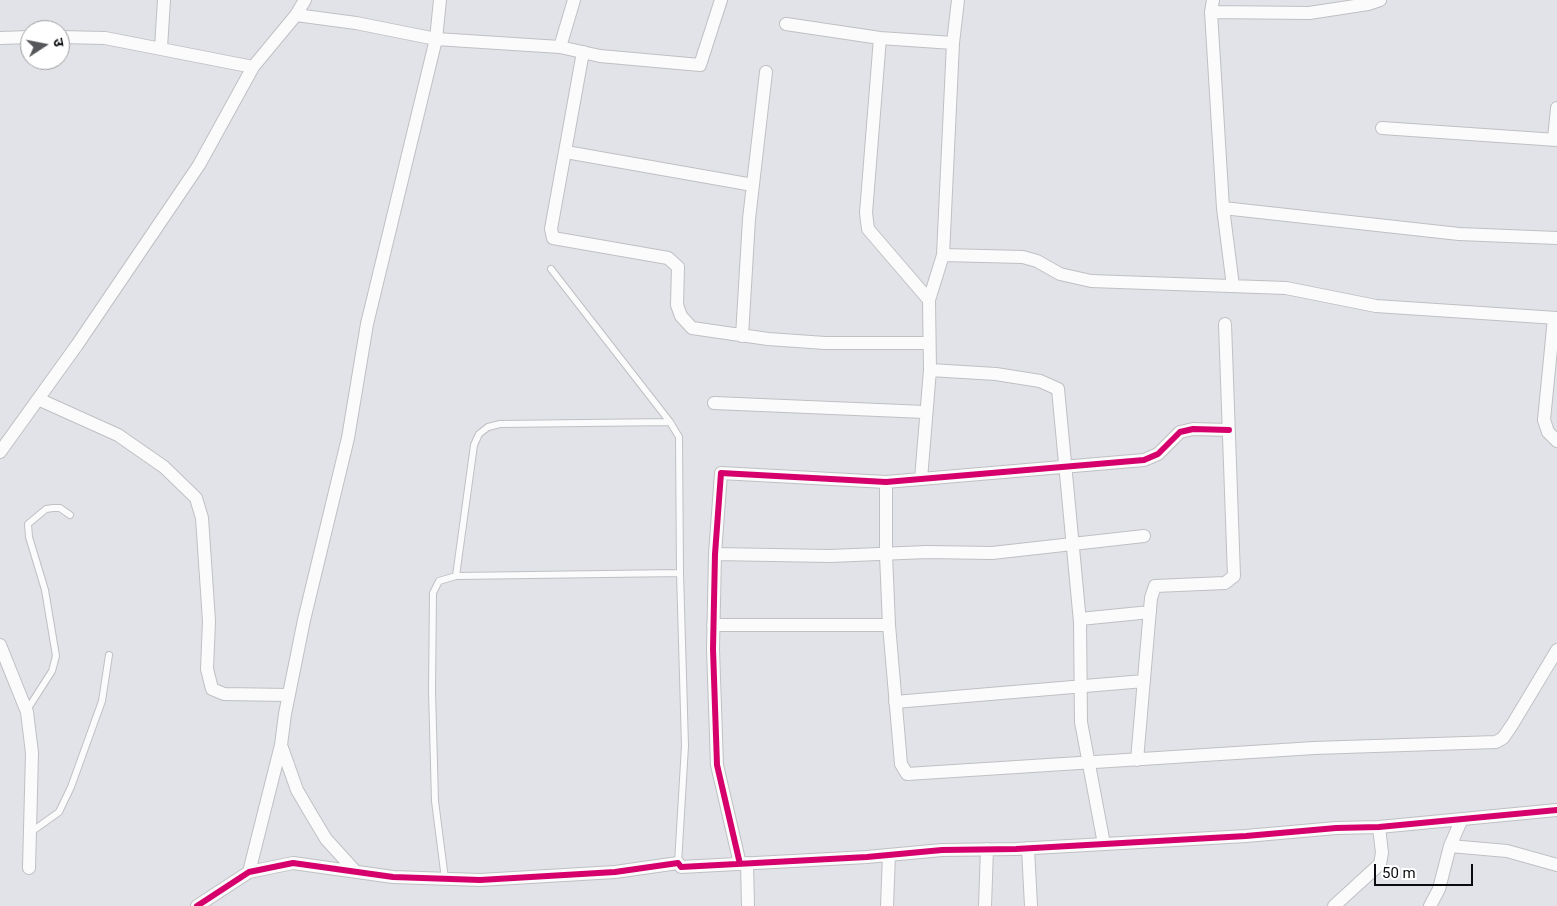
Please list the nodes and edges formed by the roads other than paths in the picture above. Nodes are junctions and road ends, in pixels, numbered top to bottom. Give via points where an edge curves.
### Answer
1 (164, 0) edge
2 (305, 0) edge
3 (440, 0) edge
4 (574, 0) edge
5 (721, 0) edge
6 (958, 0) edge
7 (1376, 1) edge
8 (1212, 6) edge
9 (296, 15) junction
10 (786, 24) dead end
11 (20, 37) edge
12 (70, 37) edge
13 (0, 38) edge
14 (880, 38) junction
15 (436, 40) junction
16 (953, 43) junction
17 (560, 47) junction
18 (161, 48) junction
19 (583, 52) junction
20 (253, 67) junction
21 (766, 72) dead end
22 (1557, 108) edge
23 (1382, 128) dead end
24 (1556, 140) edge
25 (566, 152) junction
26 (753, 184) junction
27 (1223, 208) junction
28 (1557, 238) edge
29 (943, 255) junction
30 (551, 269) dead end
31 (1233, 286) junction
32 (929, 300) junction
33 (1556, 318) edge
34 (1225, 324) dead end
35 (742, 336) junction
36 (929, 343) junction
37 (930, 370) junction
38 (38, 399) junction
39 (714, 403) dead end
40 (925, 412) junction
41 (670, 422) junction
42 (1229, 430) junction
43 (1557, 441) edge
44 (0, 452) edge
45 (1067, 465) junction
46 (921, 479) junction
47 (886, 482) junction
48 (70, 515) dead end
49 (1144, 536) dead end
50 (1073, 544) junction
51 (715, 554) junction
52 (886, 555) junction
53 (680, 573) junction
54 (456, 576) junction
55 (1150, 612) junction
56 (1080, 619) junction
57 (713, 625) junction
58 (889, 625) junction
59 (0, 645) edge
60 (1557, 650) edge
61 (109, 655) dead end
62 (1144, 681) junction
63 (1079, 685) junction
64 (289, 695) junction
65 (895, 702) junction
66 (27, 712) junction
67 (281, 745) junction
68 (1137, 760) junction
69 (1087, 763) junction
70 (1557, 810) edge
71 (1461, 821) junction
72 (1379, 827) junction
73 (30, 833) junction
74 (1104, 844) junction
75 (1450, 846) junction
76 (1028, 848) junction
77 (987, 849) junction
78 (889, 855) junction
79 (678, 863) junction
80 (744, 863) junction
81 (1557, 865) edge
82 (29, 868) dead end
83 (249, 872) junction
84 (356, 872) junction
85 (445, 879) junction
86 (1341, 904) edge
87 (198, 906) edge
88 (748, 906) edge
89 (887, 906) edge
90 (985, 906) edge
91 (1031, 906) edge
92 (1430, 906) edge

1 - 18 street
2 - 9 street
3 - 15 street
4 - 17 street
5 - 19 street via 700,64
6 - 16 street
7 - 8 street via 1309,13
8 - 27 street
9 - 15 street via 356,23
9 - 20 street
10 - 14 street
11 - 13 street
12 - 18 street via 105,38
14 - 16 street
14 - 32 street via 866,213 868,229
15 - 17 street
15 - 64 street via 367,324 348,438
16 - 29 street
17 - 19 street
18 - 20 street
19 - 25 street
20 - 38 street via 199,165
21 - 26 street
22 - 24 street
23 - 24 street
25 - 26 street
25 - 35 street via 551,229 553,238 668,258 678,267 676,306 692,328
26 - 35 street
27 - 28 street via 1459,234
27 - 31 street
29 - 31 street via 1023,257 1060,274 1091,281
29 - 32 street
30 - 41 lane
31 - 33 street via 1301,290 1376,306
32 - 36 street
33 - 43 street via 1544,420 1548,432
34 - 42 street
35 - 36 street via 825,343
36 - 37 street
37 - 40 street
37 - 45 street via 996,374 1040,381 1058,389
38 - 44 street
38 - 64 street via 118,435 164,467 196,498 202,518 209,620 207,669 212,689 224,694
39 - 40 street
40 - 46 street
41 - 53 lane via 679,437 680,448
41 - 54 lane via 508,423 488,427 474,444
42 - 45 street via 1180,432 1158,454 1144,460
42 - 55 street via 1234,576 1225,583 1155,586
45 - 46 street
45 - 50 street
46 - 47 street
47 - 51 street via 722,473
47 - 52 street
48 - 66 lane via 60,508 53,508 28,524 45,590 56,656 52,671
49 - 50 street
50 - 52 street via 992,553
50 - 56 street
51 - 52 street
51 - 57 street
52 - 58 street
53 - 54 lane
53 - 79 lane via 685,746
54 - 85 lane via 439,581 434,593 435,801
55 - 56 street
55 - 62 street
56 - 63 street
57 - 58 street
57 - 80 street via 717,765
58 - 65 street
59 - 66 street
60 - 68 street via 1512,726 1496,742 1314,748
61 - 73 lane via 102,701 72,787 59,812
62 - 63 street
62 - 68 street
63 - 65 street
63 - 69 street
64 - 67 street
65 - 69 street via 901,764 907,774
66 - 73 street via 32,752
67 - 83 street
67 - 84 street via 297,790 311,814 326,838
68 - 69 street
69 - 74 street
70 - 71 street
71 - 72 street
71 - 75 street
72 - 74 street
72 - 86 street via 1380,864
73 - 82 street
74 - 76 street
75 - 81 street via 1507,851
75 - 92 street via 1439,890
76 - 77 street
76 - 91 street
77 - 78 street
77 - 90 street
78 - 80 street
78 - 89 street
79 - 80 street via 681,867
79 - 85 street via 615,872
80 - 88 street
83 - 84 street via 293,863
83 - 87 street
84 - 85 street via 392,878

